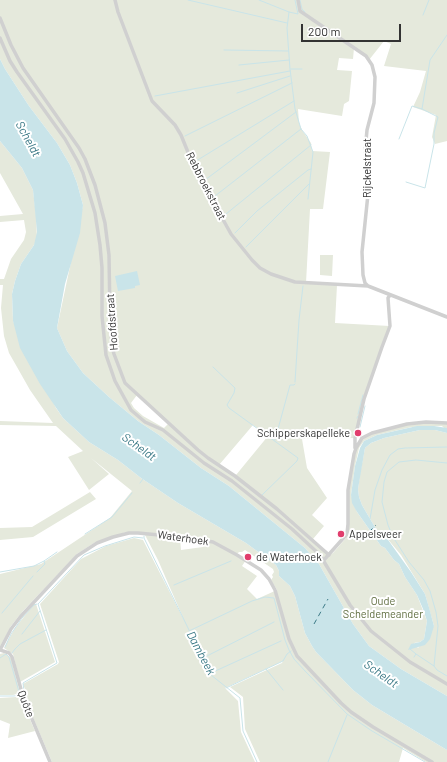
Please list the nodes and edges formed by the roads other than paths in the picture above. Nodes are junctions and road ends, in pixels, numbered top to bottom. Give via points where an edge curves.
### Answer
1 (115, 0) edge
2 (298, 0) edge
3 (0, 18) edge
4 (0, 38) edge
5 (368, 286) junction
6 (390, 295) junction
7 (447, 317) edge
8 (447, 423) edge
9 (356, 435) junction
10 (362, 438) junction
11 (356, 448) junction
12 (329, 555) junction
13 (323, 561) junction
14 (0, 650) edge
15 (447, 684) edge
16 (50, 762) edge
17 (432, 762) edge

1 - 5 street, Rebbroekstraat via 152,101 175,125 194,167 231,234 252,260 271,274 295,282
2 - 5 street, Rijckelstraat via 300,11 366,56 375,77 374,103 365,152 368,194 362,252 363,275
3 - 12 street, Hoofdstraat via 23,68 79,148 95,185 105,223 109,254 112,346 125,383 198,450 278,509
4 - 13 street, Hoofdstraat via 10,61 65,140 83,173 100,245 106,356 127,403 141,419 163,430 274,514 315,550
5 - 6 street
6 - 7 street
6 - 9 street via 390,326 364,399
8 - 10 street via 407,424
9 - 10 street
9 - 11 street
10 - 11 street
11 - 12 street via 348,490 348,531
12 - 13 street
13 - 15 street, Hoofdstraat via 371,631 410,662
14 - 16 street, Quôte via 12,657 24,700
14 - 17 street, Waterhoek via 11,629 41,594 77,556 97,543 113,537 138,533 212,542 261,570 269,579 297,656 341,703 361,720

